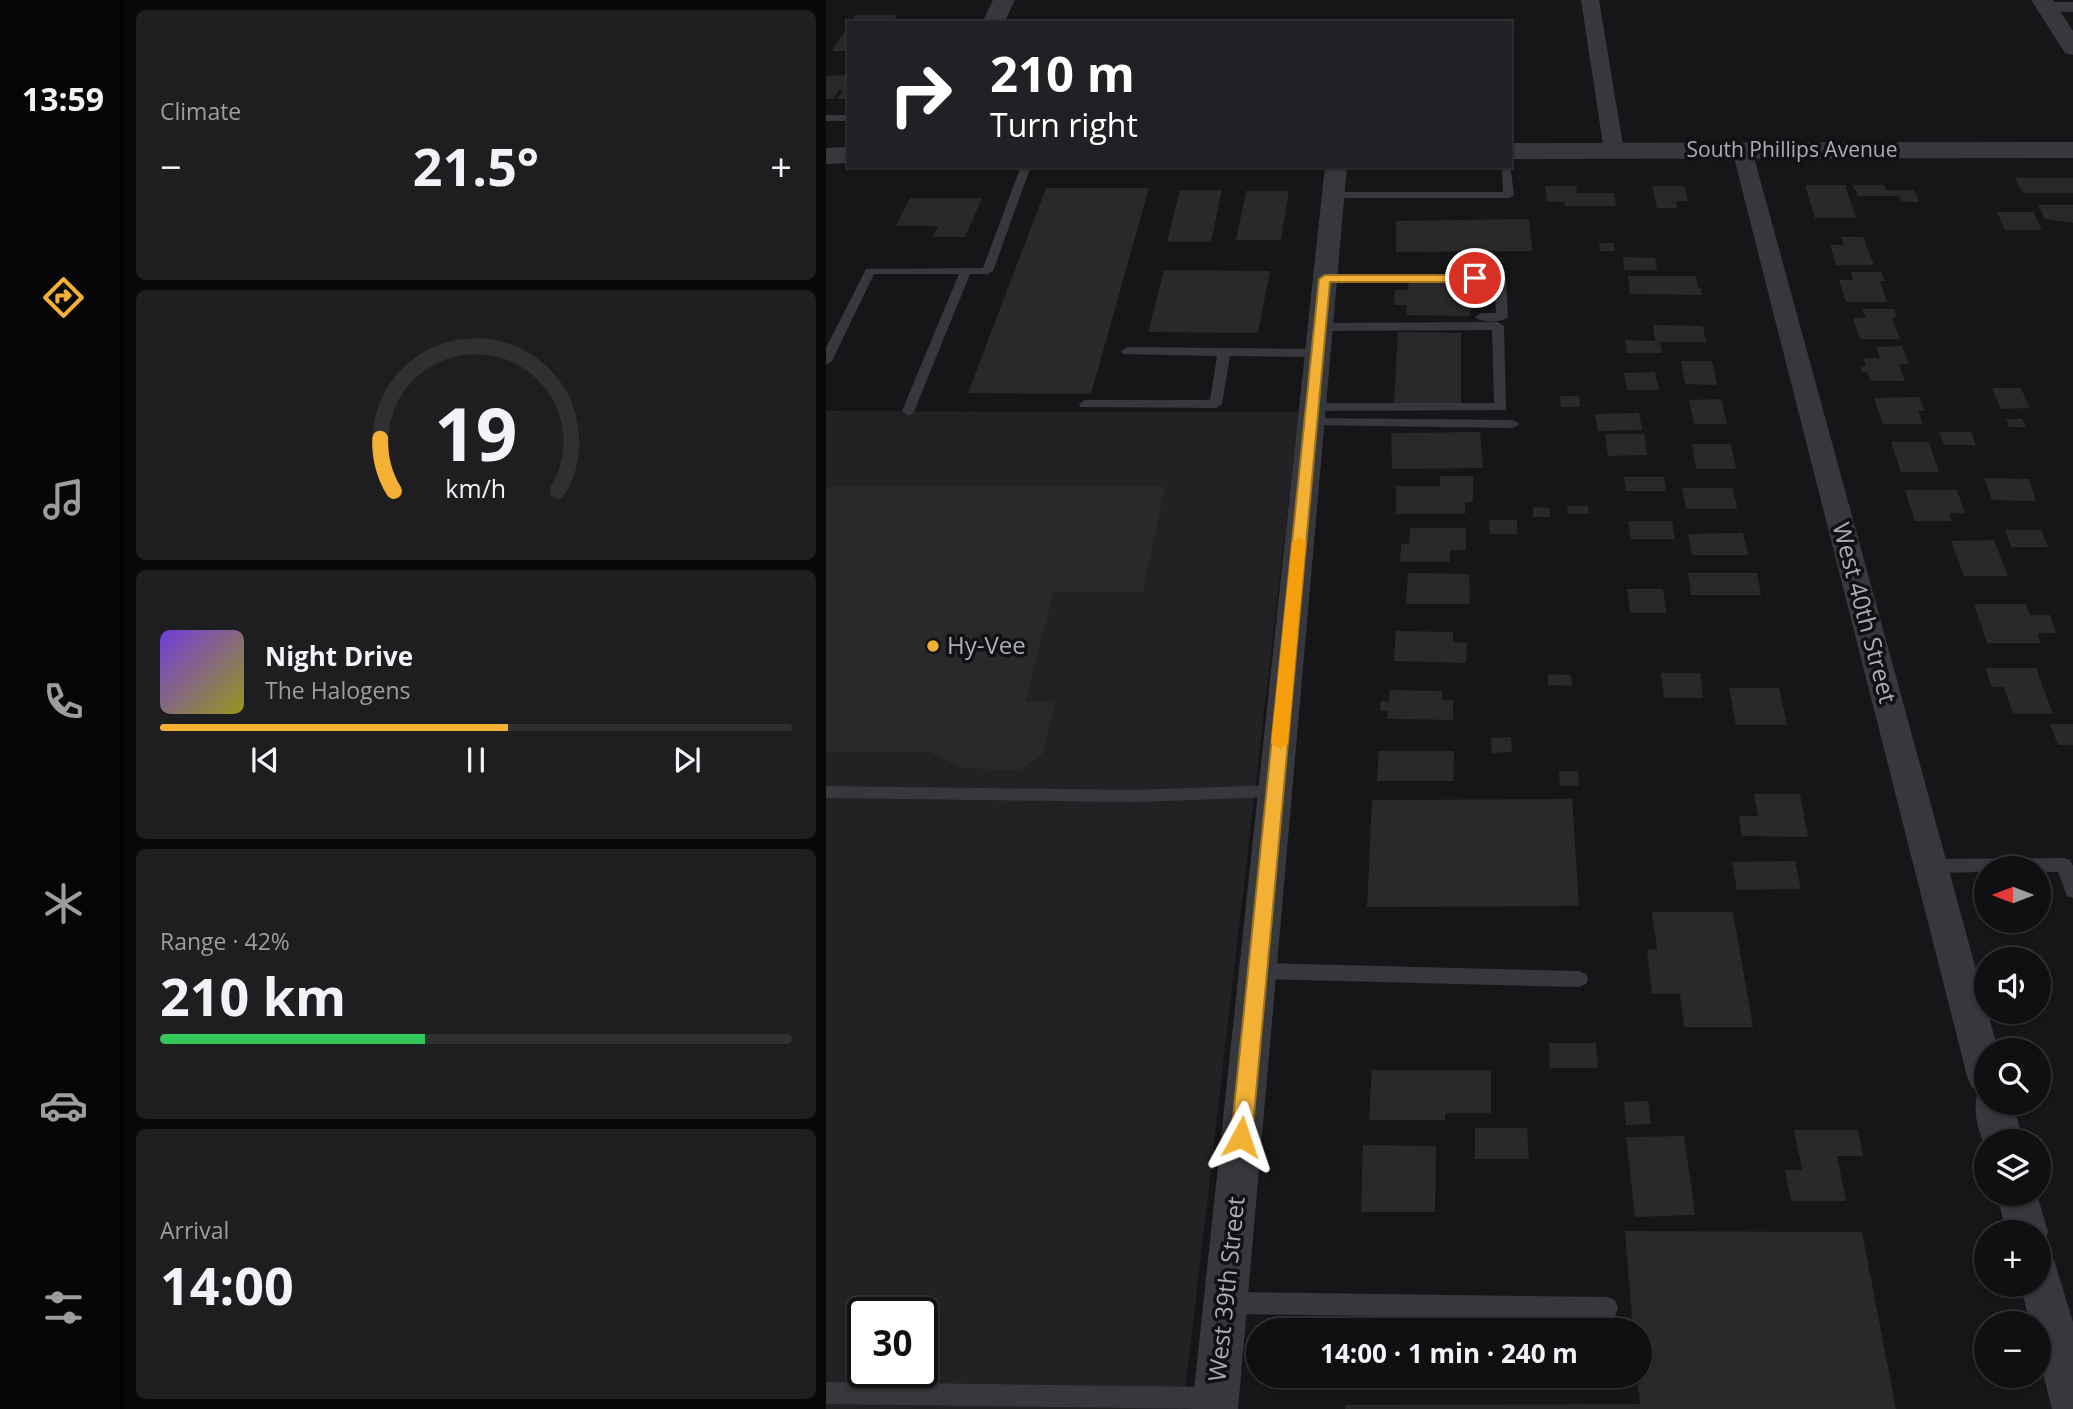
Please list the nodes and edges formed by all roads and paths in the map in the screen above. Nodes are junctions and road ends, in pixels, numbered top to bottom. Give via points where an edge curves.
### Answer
1 (1004, 0) edge
2 (1590, 0) edge
3 (2045, 4) edge
4 (2073, 7) edge
5 (994, 21) edge
6 (2073, 48) edge
7 (826, 118) edge
8 (847, 118) edge
9 (1742, 150) junction
10 (2073, 150) edge
11 (1512, 151) edge
12 (1614, 151) junction
13 (847, 155) edge
14 (826, 156) edge
15 (1025, 168) edge
16 (1507, 168) edge
17 (1334, 181) edge
18 (966, 271) junction
19 (1325, 279) junction
20 (1320, 332) junction
21 (1127, 351) dead end
22 (1224, 352) junction
23 (826, 361) edge
24 (1085, 404) dead end
25 (908, 411) dead end
26 (1312, 415) junction
27 (1513, 424) dead end
28 (1275, 791) junction
29 (826, 792) edge
30 (1931, 866) junction
31 (2073, 891) edge
32 (1257, 971) junction
33 (1579, 979) dead end
34 (1976, 1038) edge
35 (2045, 1297) edge
36 (1226, 1303) junction
37 (1607, 1308) dead end
38 (826, 1393) edge
39 (1001, 1402) edge
40 (1216, 1404) edge
41 (2073, 1405) edge

1 - 5 street
2 - 12 street
3 - 4 street
3 - 6 street
7 - 8 lane
9 - 10 street, South Phillips Avenue
9 - 12 street, South Phillips Avenue
9 - 30 street, West 40th Street
11 - 12 street, South Phillips Avenue
13 - 14 street
15 - 18 lane via 987,271
16 - 17 lane via 1509,195
17 - 19 street, West 39th Street
18 - 23 lane via 870,271
18 - 25 lane
19 - 20 street, West 39th Street
19 - 20 lane via 1500,278 1502,317
20 - 22 lane
20 - 26 street, West 39th Street
20 - 26 lane via 1497,326 1501,407
21 - 22 lane
22 - 24 lane via 1216,404
26 - 27 lane
26 - 28 street, West 39th Street
28 - 29 lane via 1137,796
28 - 32 street, West 39th Street
30 - 31 lane via 2064,865
30 - 34 street, West 40th Street
32 - 33 lane
32 - 36 street, West 39th Street
35 - 41 street
36 - 37 lane
36 - 40 street, West 39th Street
38 - 39 lane
39 - 40 lane

